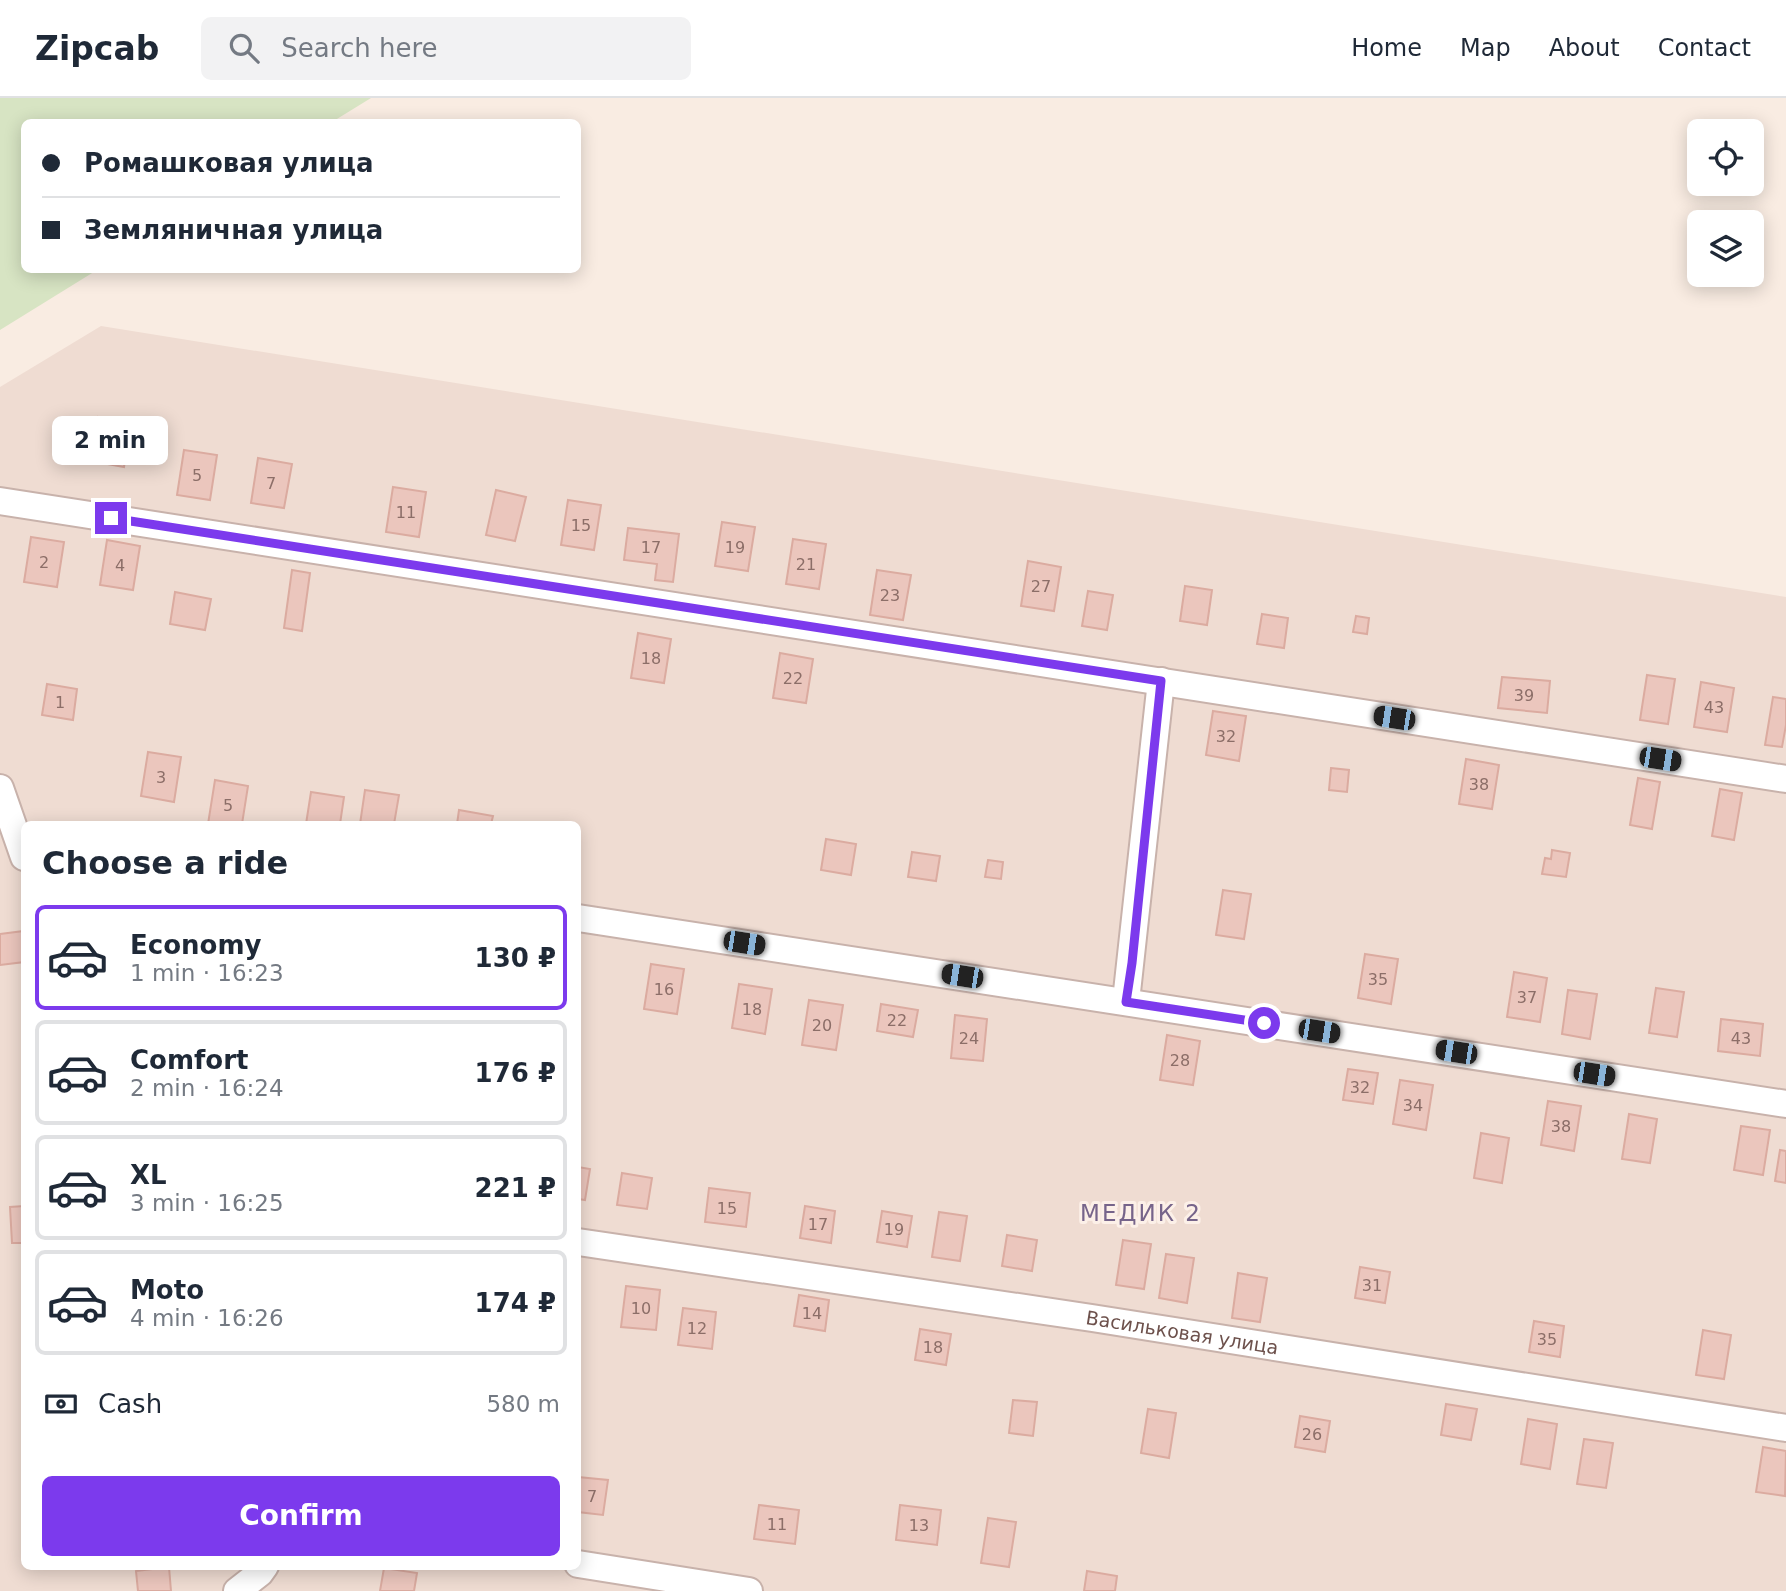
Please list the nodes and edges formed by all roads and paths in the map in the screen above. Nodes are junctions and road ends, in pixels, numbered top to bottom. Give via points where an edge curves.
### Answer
1 (0, 501) edge
2 (1161, 681) junction
3 (1786, 779) edge
4 (0, 788) edge
5 (21, 848) edge
6 (581, 918) edge
7 (1126, 1002) junction
8 (1786, 1104) edge
9 (581, 1242) edge
10 (1786, 1428) edge
11 (581, 1564) edge
12 (266, 1577) edge
13 (237, 1591) edge
14 (749, 1591) edge

1 - 2 street
2 - 3 street
2 - 7 street
4 - 5 street
6 - 7 street
7 - 8 street
9 - 10 street, Васильковая улица
11 - 14 street
12 - 13 street

